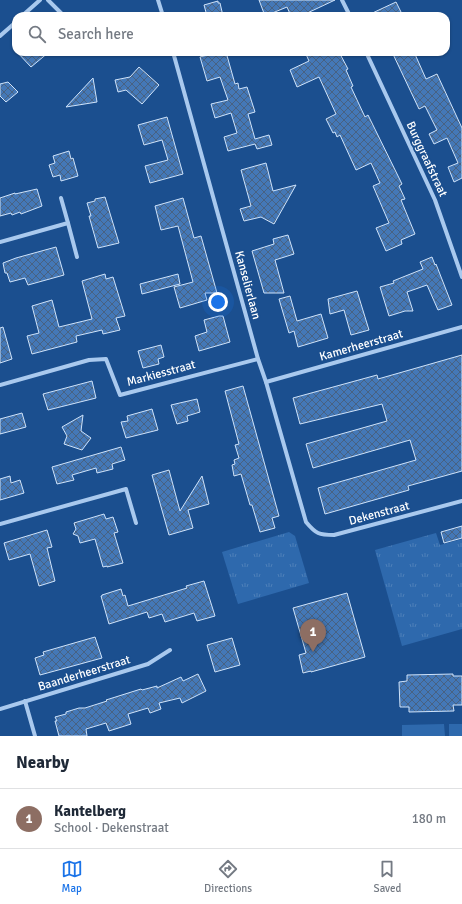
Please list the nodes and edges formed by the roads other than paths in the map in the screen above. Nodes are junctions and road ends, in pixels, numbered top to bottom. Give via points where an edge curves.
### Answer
1 (40, 0) edge
2 (48, 0) edge
3 (158, 0) edge
4 (342, 0) edge
5 (26, 12) edge
6 (60, 12) edge
7 (162, 12) edge
8 (348, 12) edge
9 (12, 26) edge
10 (0, 36) edge
11 (174, 56) edge
12 (368, 56) edge
13 (61, 198) dead end
14 (68, 223) junction
15 (0, 242) edge
16 (77, 256) dead end
17 (462, 277) edge
18 (462, 327) edge
19 (258, 359) junction
20 (266, 382) junction
21 (0, 384) edge
22 (462, 501) edge
23 (306, 522) joint
24 (136, 523) dead end
25 (0, 524) edge
26 (170, 650) dead end
27 (25, 701) junction
28 (0, 709) edge
29 (35, 736) edge

1 - 5 street
2 - 6 street
3 - 7 street
4 - 8 street
9 - 10 street
11 - 19 street, Kanselierlaan
12 - 17 street, Burggraafstraat via 435,200
13 - 14 street
14 - 15 street
14 - 16 street
18 - 20 street, Kamerheerstraat
19 - 20 street, Kanselierlaan
19 - 21 street, Markiesstraat via 120,395 106,359 89,360
20 - 23 street, Kanselierlaan
22 - 23 street, Dekenstraat via 334,535 314,532
24 - 25 street via 126,489
26 - 27 street, Baanderheerstraat via 148,664
27 - 28 street, Baanderheerstraat
27 - 29 street

